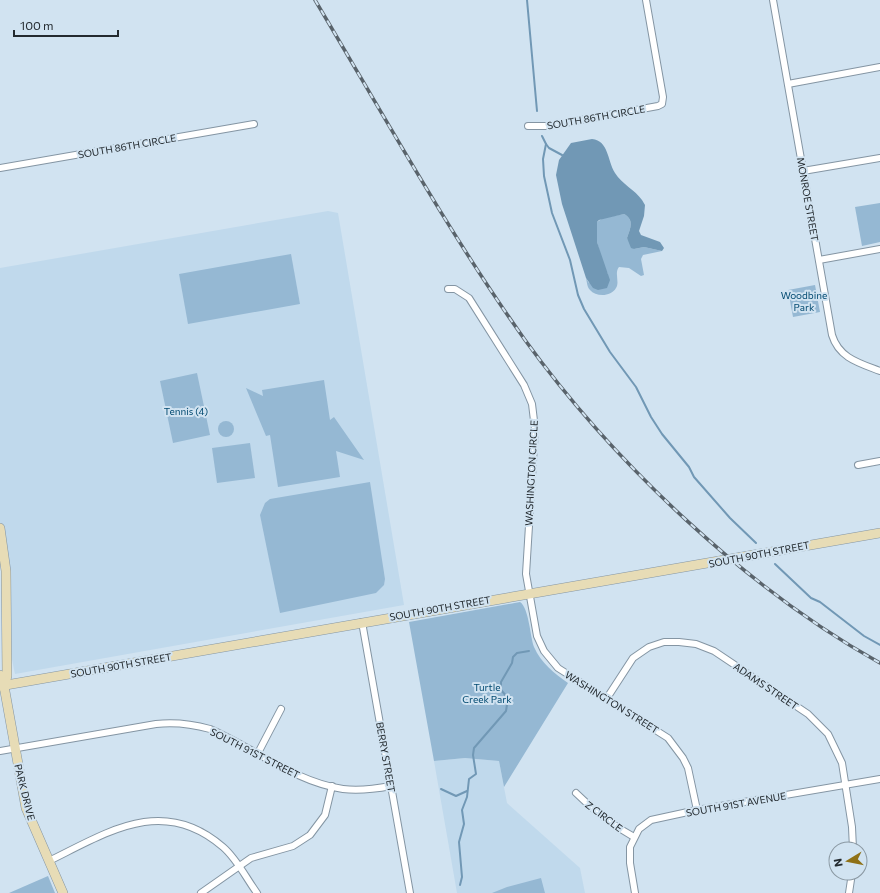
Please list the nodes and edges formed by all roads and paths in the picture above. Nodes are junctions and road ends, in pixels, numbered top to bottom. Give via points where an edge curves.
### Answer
1 (646, 0) edge
2 (773, 0) edge
3 (880, 67) edge
4 (788, 84) junction
5 (254, 124) dead end
6 (528, 126) dead end
7 (880, 158) edge
8 (0, 168) edge
9 (803, 171) junction
10 (880, 249) edge
11 (818, 260) junction
12 (448, 289) dead end
13 (880, 371) edge
14 (880, 461) edge
15 (858, 465) dead end
16 (0, 528) edge
17 (880, 532) edge
18 (529, 592) junction
19 (362, 622) junction
20 (0, 676) edge
21 (2, 686) edge
22 (607, 698) junction
23 (281, 709) dead end
24 (14, 748) junction
25 (0, 751) edge
26 (258, 753) junction
27 (880, 779) edge
28 (846, 785) junction
29 (332, 786) junction
30 (391, 786) junction
31 (576, 793) dead end
32 (697, 810) junction
33 (634, 837) junction
34 (853, 841) edge
35 (49, 861) junction
36 (239, 867) junction
37 (851, 881) edge
38 (63, 893) edge
39 (201, 893) edge
40 (257, 893) edge
41 (410, 893) edge
42 (635, 893) edge
43 (849, 893) edge

1 - 6 street, SOUTH 86TH CIRCLE via 663,97 662,104 552,126
2 - 4 street, MONROE STREET
3 - 4 street
4 - 9 street, MONROE STREET
5 - 8 street, SOUTH 86TH CIRCLE
7 - 9 street
9 - 11 street, MONROE STREET
10 - 11 street
11 - 13 street, MONROE STREET via 834,342 850,359
12 - 18 street, WASHINGTON CIRCLE via 456,289 469,298 524,385 532,404 535,429 526,560
14 - 15 street
16 - 21 street, PARK DRIVE via 6,571 7,676
17 - 18 street, SOUTH 90TH STREET via 732,560
18 - 19 street, SOUTH 90TH STREET
18 - 22 street, WASHINGTON STREET via 537,636 547,656 558,668
19 - 21 street, SOUTH 90TH STREET
19 - 30 street, BERRY STREET
20 - 21 street, PARK DRIVE
21 - 24 street, PARK DRIVE
22 - 28 street, ADAMS STREET via 633,658 649,647 664,642 703,646 816,720 836,749 842,763
22 - 32 street, WASHINGTON STREET via 660,732 676,747 688,768
23 - 26 street
24 - 25 street, SOUTH 91ST STREET
24 - 26 street, SOUTH 91ST STREET via 175,723 210,729
24 - 35 street, PARK DRIVE via 26,808
26 - 29 street, SOUTH 91ST STREET via 306,779
27 - 28 street, SOUTH 91ST AVENUE
28 - 32 street, SOUTH 91ST AVENUE
28 - 34 street, ADAMS STREET
29 - 30 street, SOUTH 91ST STREET via 359,790
29 - 36 street via 325,815 310,835 294,846 259,855
30 - 41 street, BERRY STREET
31 - 33 street, Z CIRCLE via 591,809
32 - 33 street, SOUTH 91ST AVENUE via 651,820 641,827
33 - 42 street via 629,855
35 - 36 street via 128,825 161,820 184,824 205,834 223,847
35 - 38 street, PARK DRIVE
36 - 39 street
36 - 40 street
37 - 43 street

